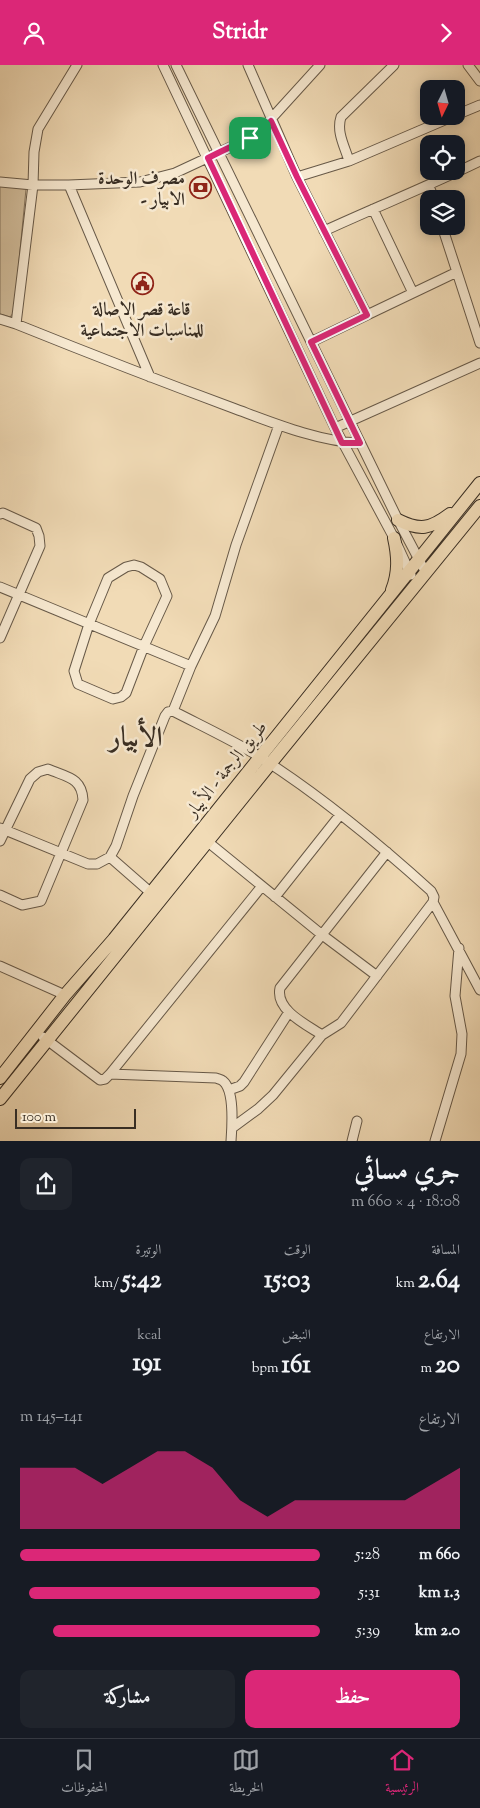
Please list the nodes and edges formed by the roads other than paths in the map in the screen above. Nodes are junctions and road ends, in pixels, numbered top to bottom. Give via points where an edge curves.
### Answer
1 (77, 65) edge
2 (163, 65) edge
3 (176, 65) edge
4 (248, 65) edge
5 (320, 65) edge
6 (468, 65) edge
7 (392, 66) edge
8 (480, 81) edge
9 (480, 105) edge
10 (465, 112) edge
11 (271, 121) junction
12 (434, 125) edge
13 (218, 152) junction
14 (208, 158) junction
15 (349, 161) junction
16 (480, 161) edge
17 (297, 177) junction
18 (0, 182) edge
19 (34, 185) junction
20 (69, 185) junction
21 (429, 186) junction
22 (431, 190) edge
23 (373, 209) junction
24 (324, 231) junction
25 (445, 235) edge
26 (457, 272) junction
27 (413, 293) junction
28 (367, 315) junction
29 (0, 319) edge
30 (16, 324) junction
31 (311, 342) junction
32 (480, 343) edge
33 (480, 363) edge
34 (150, 377) junction
35 (349, 421) junction
36 (279, 425) junction
37 (335, 428) junction
38 (342, 443) junction
39 (360, 443) junction
40 (480, 483) edge
41 (462, 505) junction
42 (480, 506) edge
43 (0, 514) edge
44 (398, 520) junction
45 (394, 538) junction
46 (418, 561) junction
47 (410, 572) junction
48 (426, 573) junction
49 (415, 585) junction
50 (0, 587) edge
51 (18, 595) junction
52 (387, 598) junction
53 (89, 624) junction
54 (0, 638) edge
55 (144, 647) junction
56 (191, 666) junction
57 (173, 711) junction
58 (264, 760) junction
59 (340, 815) junction
60 (2, 829) edge
61 (0, 841) edge
62 (208, 842) junction
63 (387, 852) junction
64 (61, 854) junction
65 (110, 857) junction
66 (262, 887) junction
67 (150, 892) junction
68 (0, 895) edge
69 (275, 897) junction
70 (433, 902) junction
71 (321, 934) junction
72 (459, 948) junction
73 (0, 966) edge
74 (377, 977) junction
75 (480, 990) edge
76 (65, 995) junction
77 (289, 1012) junction
78 (322, 1035) junction
79 (42, 1036) junction
80 (110, 1074) junction
81 (0, 1078) edge
82 (229, 1090) junction
83 (0, 1099) edge
84 (357, 1121) dead end
85 (232, 1128) junction
86 (231, 1141) edge
87 (352, 1141) edge
88 (435, 1141) edge

1 - 19 street via 38,129
2 - 14 street
3 - 13 street
4 - 11 street
5 - 11 street
6 - 8 street
7 - 15 street via 341,117 341,136
9 - 10 street
11 - 13 street via 250,138
11 - 17 street
12 - 15 street
13 - 14 street
13 - 31 street
14 - 20 street via 174,173 140,182
14 - 37 street
15 - 17 street
16 - 21 street
17 - 24 street
18 - 19 street
19 - 20 street
19 - 30 street
20 - 34 street
21 - 22 street
21 - 23 street
23 - 24 street
23 - 27 street
24 - 28 street
25 - 26 street
26 - 27 street
26 - 32 street
27 - 28 street
28 - 31 street
29 - 30 street
30 - 34 street
31 - 35 street
33 - 35 street
34 - 36 street
35 - 37 street
35 - 39 street
36 - 38 street
36 - 56 street via 236,545 215,616
37 - 38 street
38 - 39 street
38 - 45 street
39 - 44 street
40 - 41 highway, طريق الرجمة - الأبيار
41 - 44 highway via 431,526 416,528
41 - 46 highway, طريق الرجمة - الأبيار
42 - 48 highway, طريق الرجمة - الأبيار
43 - 51 street via 36,528 40,536 40,546
44 - 46 street
45 - 47 street
45 - 52 highway via 398,563
46 - 47 highway, طريق الرجمة - الأبيار
46 - 48 street
47 - 49 street
47 - 52 highway, طريق الرجمة - الأبيار
48 - 49 highway, طريق الرجمة - الأبيار
49 - 58 highway, طريق الرجمة - الأبيار
50 - 51 street
51 - 53 street
51 - 54 street
52 - 58 highway, طريق الرجمة - الأبيار
53 - 55 street
53 - 55 street via 74,671 78,684 113,699 126,693
53 - 55 street via 108,578 126,567 141,567 160,579 167,596
55 - 56 street
56 - 57 street
57 - 58 street
57 - 65 street via 164,716
58 - 59 street
58 - 62 highway, طريق الرجمة - الأبيار
58 - 67 highway, طريق الرجمة - الأبيار
59 - 63 street
59 - 69 street
60 - 61 street
60 - 64 street
60 - 64 street via 30,779 48,769 78,782 82,790 83,800
62 - 66 street
62 - 79 highway, طريق الرجمة - الأبيار
63 - 70 street via 432,891
63 - 71 street
64 - 65 street via 93,865
64 - 68 street via 41,901 22,905
65 - 67 street
66 - 69 street
66 - 80 street
67 - 76 highway, طريق الرجمة - الأبيار
69 - 71 street
70 - 72 street
70 - 74 street
71 - 74 street
71 - 77 street via 280,987 281,1000
72 - 75 street
72 - 88 street via 455,996 462,1034 461,1054
73 - 76 street
74 - 78 street via 341,1023
76 - 79 highway, طريق الرجمة - الأبيار
77 - 78 street
77 - 82 street via 244,1082
78 - 85 street via 273,1095
79 - 80 street via 97,1079 102,1080
79 - 81 highway, طريق الرجمة - الأبيار
79 - 83 highway, طريق الرجمة - الأبيار
80 - 82 street via 216,1077
82 - 85 street
84 - 87 street
85 - 86 street

